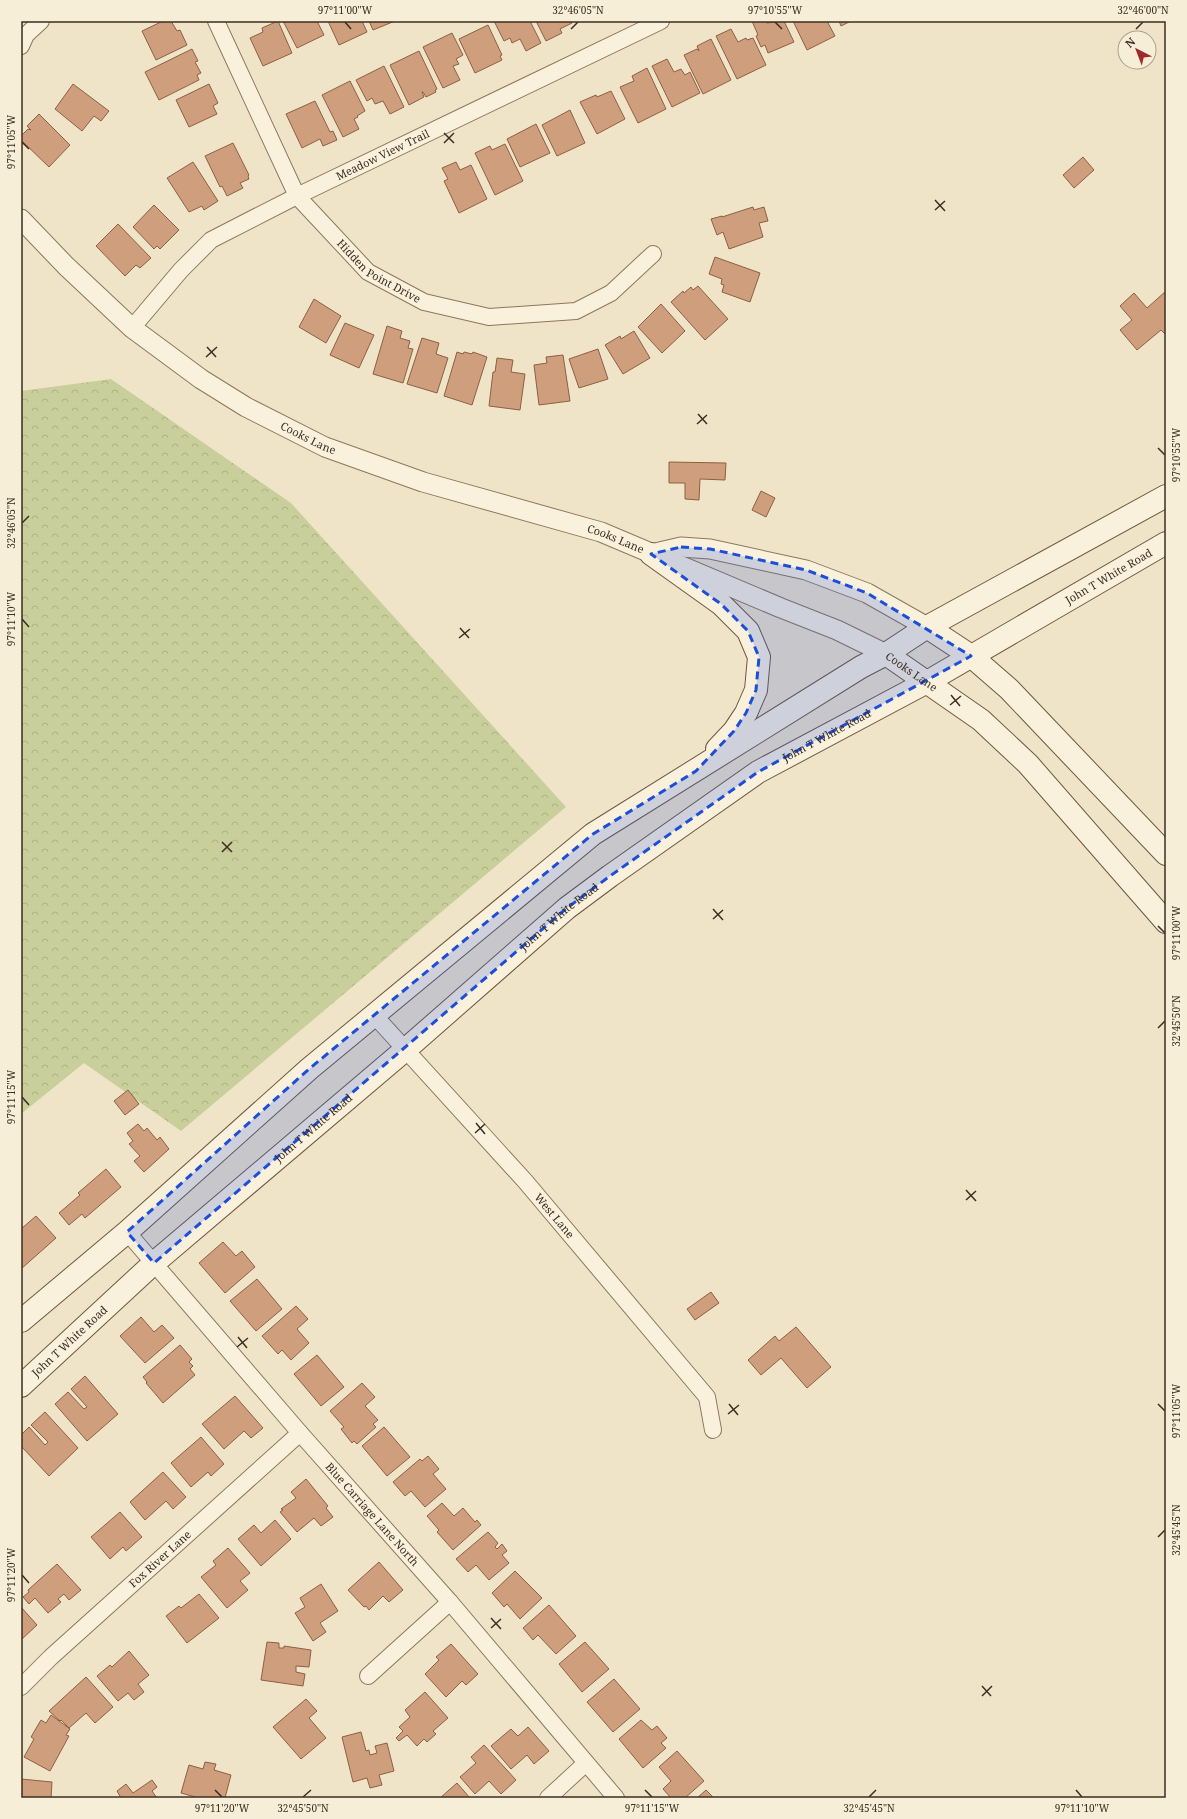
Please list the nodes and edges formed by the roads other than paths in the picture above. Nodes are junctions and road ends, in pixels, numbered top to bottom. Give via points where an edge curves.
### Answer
1 (41, 21) edge
2 (216, 21) edge
3 (661, 21) edge
4 (21, 46) edge
5 (297, 196) junction
6 (21, 219) edge
7 (653, 254) dead end
8 (132, 328) junction
9 (1166, 496) edge
10 (1166, 543) edge
11 (651, 554) junction
12 (927, 627) junction
13 (886, 654) junction
14 (971, 656) junction
15 (927, 682) junction
16 (696, 771) junction
17 (1166, 854) edge
18 (1166, 922) edge
19 (374, 1015) junction
20 (405, 1050) junction
21 (127, 1232) junction
22 (154, 1263) junction
23 (21, 1322) edge
24 (21, 1386) edge
25 (713, 1430) dead end
26 (300, 1433) junction
27 (450, 1602) junction
28 (368, 1676) dead end
29 (21, 1687) edge
30 (586, 1763) junction
31 (548, 1798) edge
32 (616, 1798) edge

1 - 4 street via 26,35
2 - 5 street, Hidden Point Drive
3 - 5 street, Meadow View Trail
5 - 7 street, Hidden Point Drive via 368,272 424,302 489,317 576,311 611,293
5 - 8 street, Meadow View Trail via 211,240 181,270
6 - 8 street, Cooks Lane via 66,266
8 - 11 street, Cooks Lane via 220,391 325,447 424,482 601,532
9 - 12 main road
10 - 14 main road, John T White Road
11 - 12 street, Cooks Lane via 681,547 710,549 806,570 868,593
11 - 13 street, Cooks Lane via 837,630
11 - 16 main road via 721,604 748,631 759,657 756,690 746,713 734,731
12 - 13 main road
12 - 14 main road, Cooks Lane
13 - 15 main road, Cooks Lane
13 - 16 main road via 861,667
14 - 15 main road, John T White Road
14 - 17 main road, Cooks Lane via 1015,694
15 - 18 main road, Cooks Lane via 981,720 1028,764
15 - 20 main road, John T White Road via 758,772 610,876 567,908
16 - 19 main road via 593,834
19 - 20 street, West Lane
19 - 21 main road via 309,1069
20 - 22 main road, John T White Road
20 - 25 street, West Lane via 525,1181 707,1397
21 - 22 street, Blue Carriage Lane North
21 - 23 main road
22 - 24 main road, John T White Road
22 - 26 street, Blue Carriage Lane North
26 - 27 street, Blue Carriage Lane North
26 - 29 street, Fox River Lane via 56,1652
27 - 28 street
27 - 30 street, Blue Carriage Lane North
30 - 31 street
30 - 32 street, Blue Carriage Lane North

